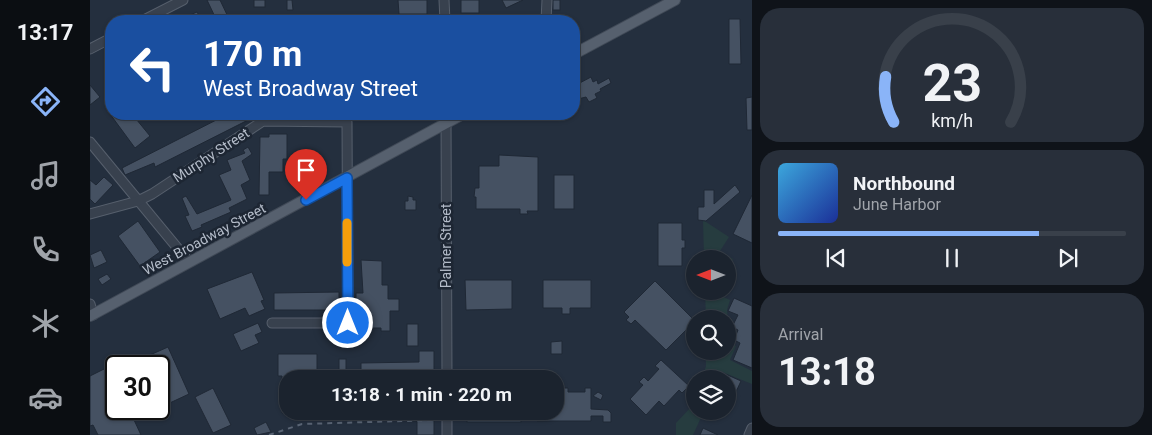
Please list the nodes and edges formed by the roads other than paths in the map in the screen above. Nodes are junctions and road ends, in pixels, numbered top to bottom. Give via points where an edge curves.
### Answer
1 (182, 0) edge
2 (444, 0) edge
3 (547, 0) edge
4 (675, 0) edge
5 (153, 15) edge
6 (445, 15) edge
7 (546, 15) edge
8 (105, 41) edge
9 (90, 49) edge
10 (580, 51) edge
11 (443, 120) edge
12 (446, 120) edge
13 (90, 142) edge
14 (347, 178) junction
15 (138, 201) junction
16 (90, 214) edge
17 (189, 262) junction
18 (91, 312) edge
19 (272, 323) dead end
20 (447, 370) edge
21 (447, 420) edge
22 (752, 428) edge
23 (447, 435) edge
24 (749, 435) edge

1 - 5 street
2 - 6 street
3 - 7 street
4 - 10 main road
8 - 9 street
11 - 14 main road, West Broadway Street
12 - 20 street, Palmer Street
13 - 15 street
14 - 15 street, Murphy Street via 347,122 263,121
14 - 17 main road, West Broadway Street
14 - 19 street via 348,323
15 - 16 street, Murphy Street
15 - 17 street
17 - 18 main road, West Broadway Street
21 - 23 street
22 - 24 street

